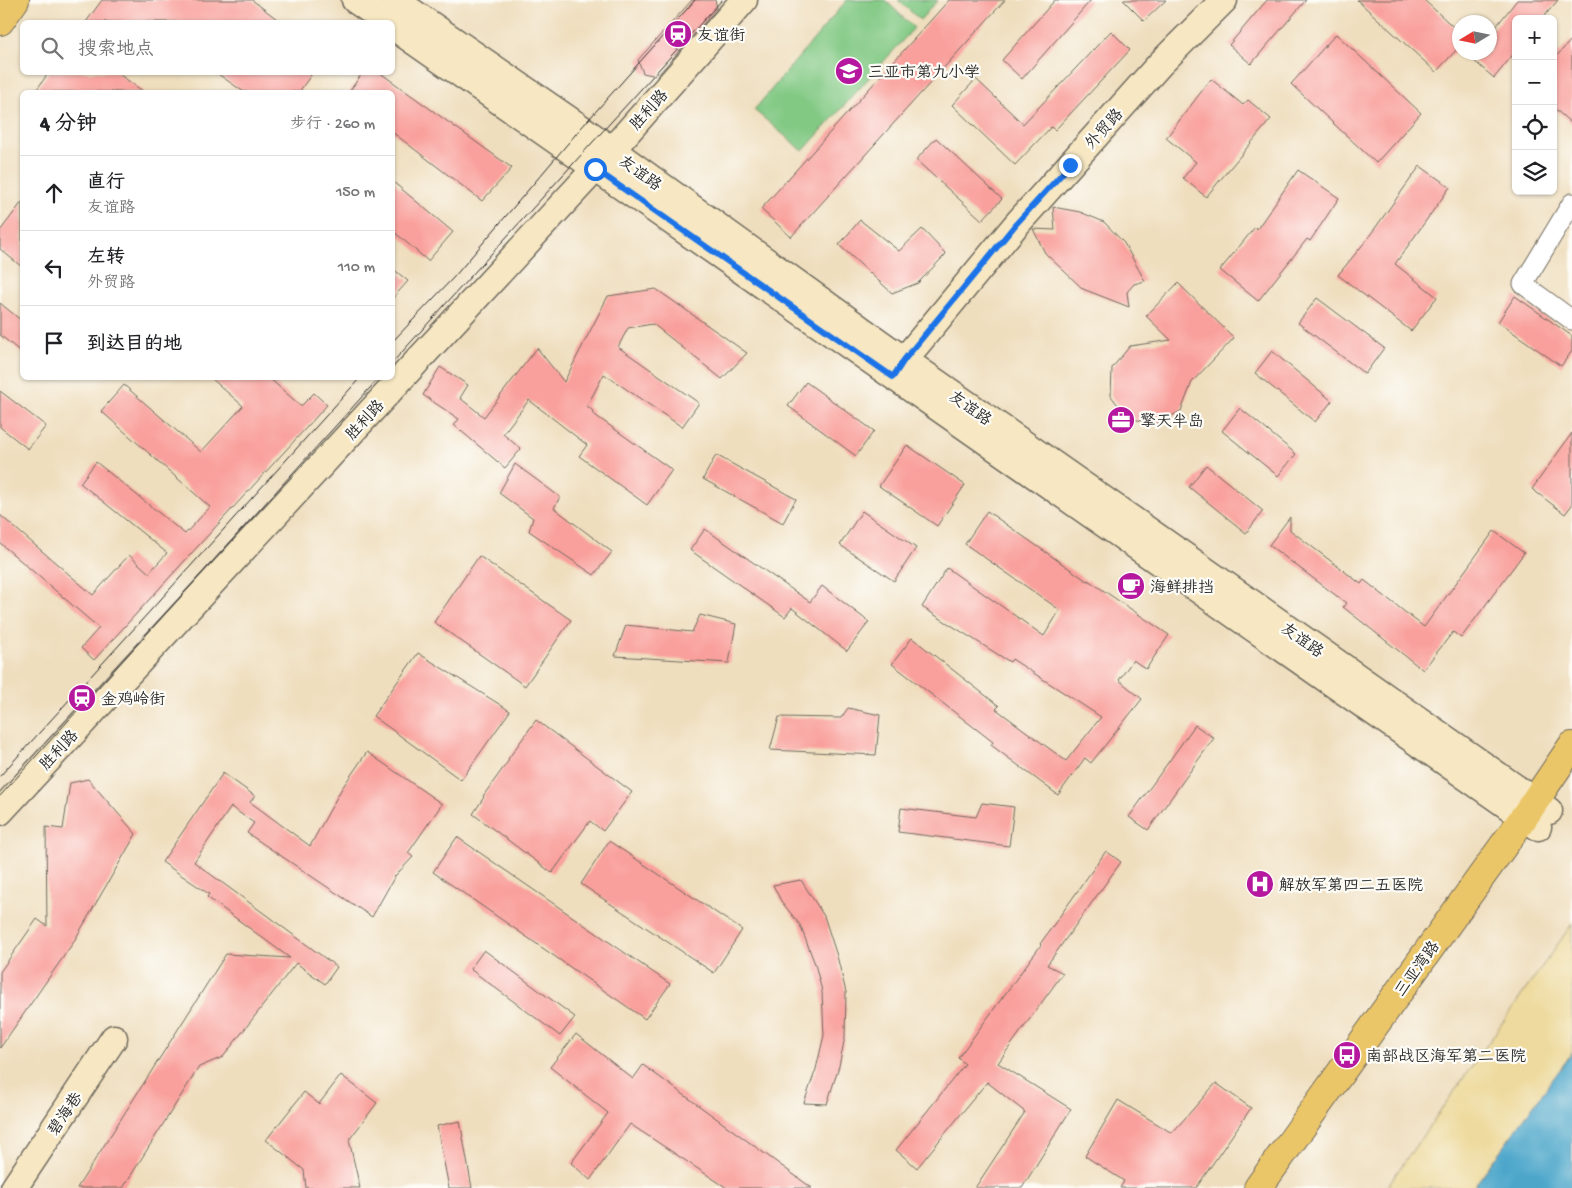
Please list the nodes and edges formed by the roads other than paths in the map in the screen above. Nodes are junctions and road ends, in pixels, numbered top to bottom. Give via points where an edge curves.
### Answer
1 (15, 0) edge
2 (355, 0) edge
3 (395, 0) edge
4 (744, 0) edge
5 (1224, 0) edge
6 (384, 20) edge
7 (0, 21) edge
8 (395, 28) edge
9 (603, 160) junction
10 (1572, 203) edge
11 (1572, 320) edge
12 (898, 368) junction
13 (1572, 746) edge
14 (1572, 778) edge
15 (0, 812) edge
16 (1537, 814) junction
17 (0, 1177) edge
18 (14, 1188) edge
19 (1258, 1188) edge
20 (1280, 1188) edge

1 - 7 main road
2 - 6 street
3 - 9 street, 友谊路
4 - 9 street, 胜利路
5 - 12 street, 外贸路 via 1160,64 1016,224
8 - 9 street, 友谊路
9 - 12 street, 友谊路
9 - 15 street, 胜利路
10 - 11 street via 1524,284
12 - 16 street, 友谊路
13 - 16 main road, 三亚湾路
14 - 16 main road, 三亚湾路
16 - 19 main road, 三亚湾路
16 - 20 main road, 三亚湾路
17 - 18 street, 碧海巷 via 107,1033

